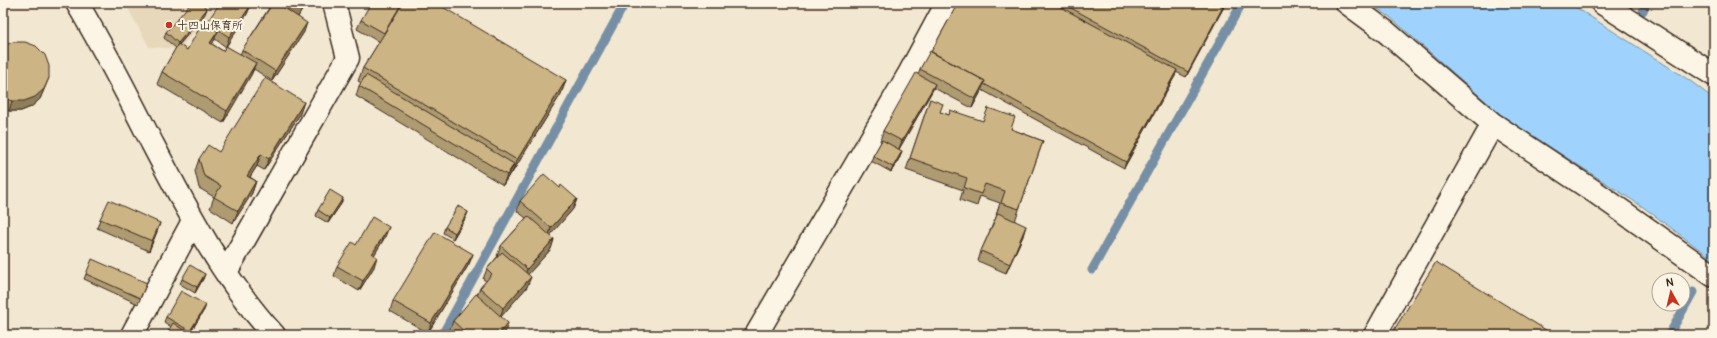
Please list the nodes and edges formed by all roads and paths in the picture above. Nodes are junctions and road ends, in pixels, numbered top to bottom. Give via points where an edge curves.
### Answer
1 (78, 3) edge
2 (334, 3) edge
3 (947, 3) edge
4 (1347, 3) edge
5 (1602, 3) edge
6 (1714, 75) edge
7 (1493, 124) junction
8 (193, 221) junction
9 (226, 272) junction
10 (1714, 276) edge
11 (132, 335) edge
12 (274, 335) edge
13 (756, 335) edge
14 (1375, 335) edge

1 - 8 street
2 - 9 street via 348,58
3 - 13 street via 910,72
4 - 7 street via 1385,31
5 - 6 street
7 - 10 street
7 - 14 street
8 - 9 street
8 - 11 street
9 - 12 street via 258,318

